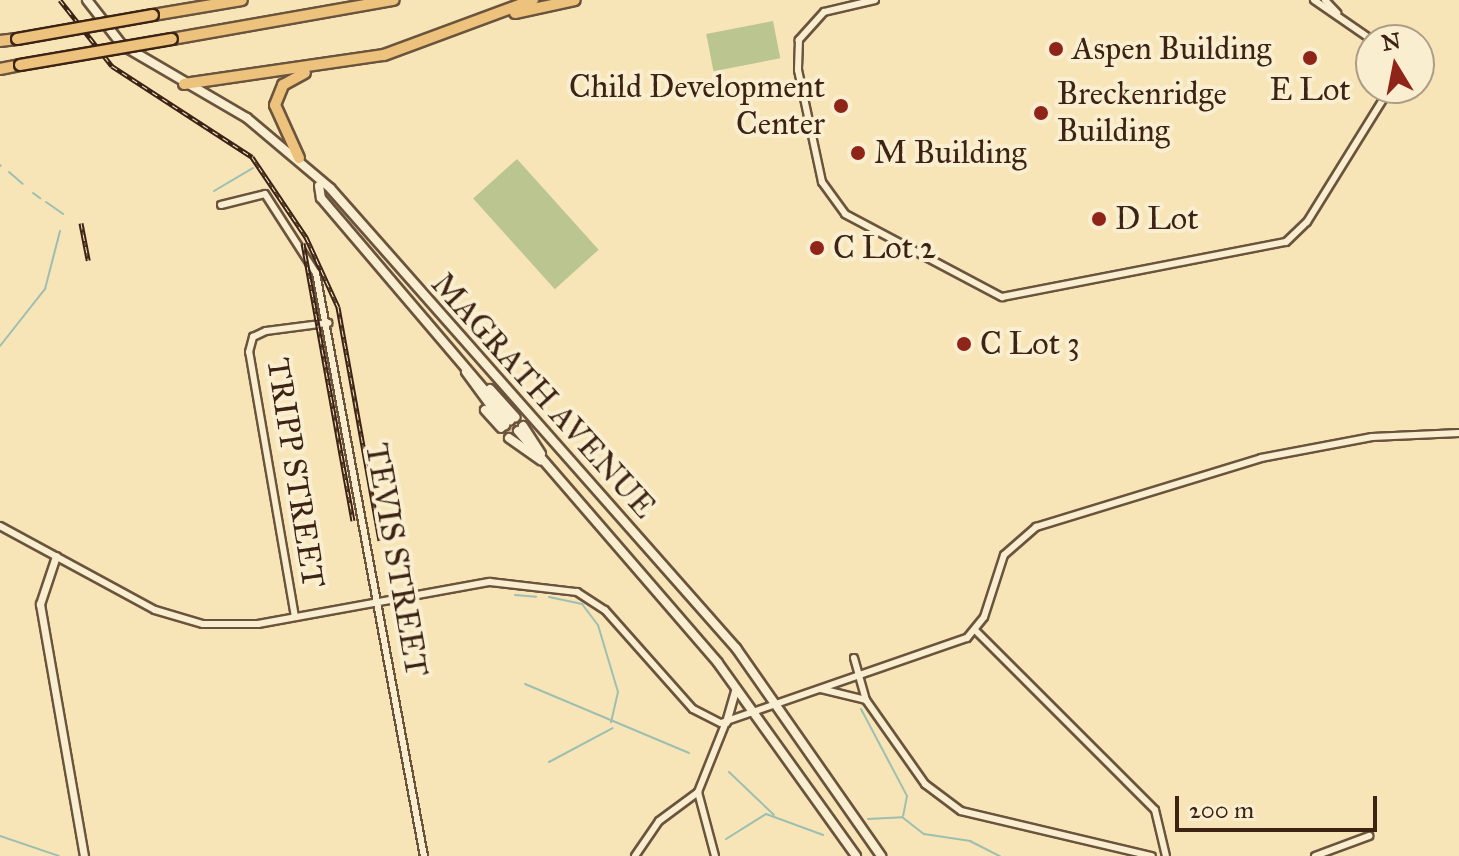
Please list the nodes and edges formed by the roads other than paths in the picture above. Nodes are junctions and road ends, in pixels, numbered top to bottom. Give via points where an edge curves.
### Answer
1 (87, 0) edge
2 (206, 0) edge
3 (242, 0) edge
4 (394, 0) edge
5 (533, 0) edge
6 (575, 0) edge
7 (875, 0) edge
8 (1314, 0) edge
9 (1325, 0) edge
10 (153, 15) junction
11 (1342, 19) junction
12 (478, 21) junction
13 (1355, 28) edge
14 (0, 41) edge
15 (325, 66) junction
16 (0, 69) edge
17 (184, 84) junction
18 (1380, 104) edge
19 (299, 158) junction
20 (319, 186) junction
21 (221, 205) dead end
22 (328, 323) junction
23 (465, 368) junction
24 (1459, 433) edge
25 (544, 462) junction
26 (0, 526) edge
27 (56, 556) junction
28 (379, 603) junction
29 (295, 617) junction
30 (976, 631) junction
31 (854, 658) dead end
32 (859, 674) junction
33 (736, 686) junction
34 (813, 688) junction
35 (866, 700) junction
36 (777, 701) junction
37 (755, 710) junction
38 (726, 722) junction
39 (698, 792) junction
40 (1369, 836) dead end
41 (84, 856) edge
42 (424, 856) edge
43 (635, 856) edge
44 (715, 856) edge
45 (856, 856) edge
46 (881, 856) edge
47 (1152, 856) edge
48 (1166, 856) edge
49 (1315, 856) edge

1 - 17 main road, MAGRATH AVENUE via 110,33
2 - 10 highway
3 - 10 highway
4 - 16 highway, bridge
5 - 12 highway
6 - 12 highway
7 - 18 street via 824,12 799,40 798,70 822,182 845,214 1002,297 1286,242 1307,222
8 - 11 street
9 - 11 street
10 - 14 highway, bridge
11 - 13 street
12 - 15 highway
15 - 17 highway
15 - 19 highway via 291,78 277,93 276,115
17 - 19 main road, MAGRATH AVENUE
19 - 20 main road, MAGRATH AVENUE
20 - 23 main road via 321,198
20 - 36 main road, MAGRATH AVENUE via 330,188 491,366
21 - 22 street, TEVIS STREET via 265,194 316,273
22 - 28 street, TEVIS STREET
22 - 29 street, TRIPP STREET via 253,337 249,352
23 - 23 main road via 508,422 471,385
24 - 30 street via 1381,436 1261,458 1036,527 1004,555
25 - 25 main road via 516,432
25 - 33 main road
26 - 27 street
27 - 29 street via 192,623
27 - 41 street via 40,604
28 - 29 street
28 - 38 street via 503,582 577,592 605,610 693,709
28 - 42 street, TEVIS STREET
30 - 32 street
30 - 48 street via 1155,810
31 - 32 street
32 - 34 street
32 - 35 street
33 - 37 main road
33 - 38 street
34 - 35 street
34 - 36 street
35 - 47 street via 925,784 961,811
36 - 37 street
36 - 46 main road, MAGRATH AVENUE
37 - 38 street
37 - 45 main road
38 - 39 street
39 - 43 street via 659,821
39 - 44 street
40 - 49 street

